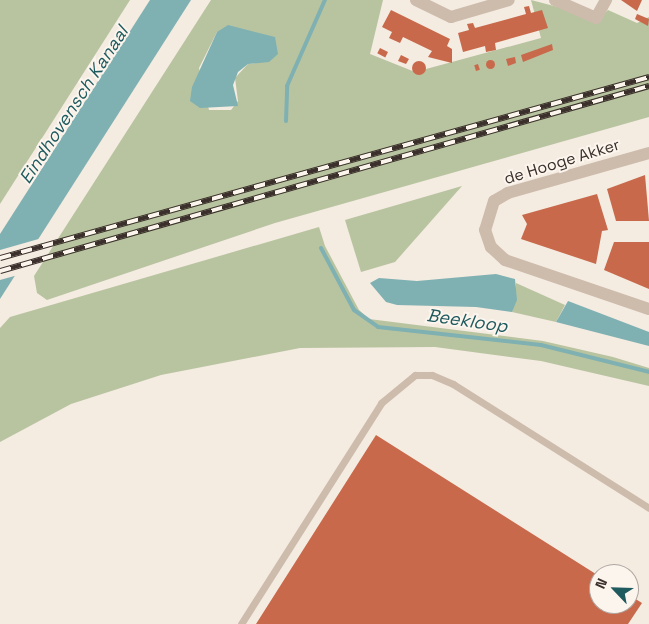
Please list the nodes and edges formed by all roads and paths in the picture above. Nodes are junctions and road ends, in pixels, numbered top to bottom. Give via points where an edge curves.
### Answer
1 (416, 0) edge
2 (509, 0) edge
3 (555, 0) edge
4 (606, 0) edge
5 (649, 153) edge
6 (649, 310) edge
7 (649, 508) edge
8 (241, 624) edge

1 - 2 street via 451,17
3 - 4 street via 596,18
5 - 6 street, de Hooge Akker via 508,193 494,201 485,230 491,247 505,260
7 - 8 lane via 453,384 432,375 415,375 381,402

